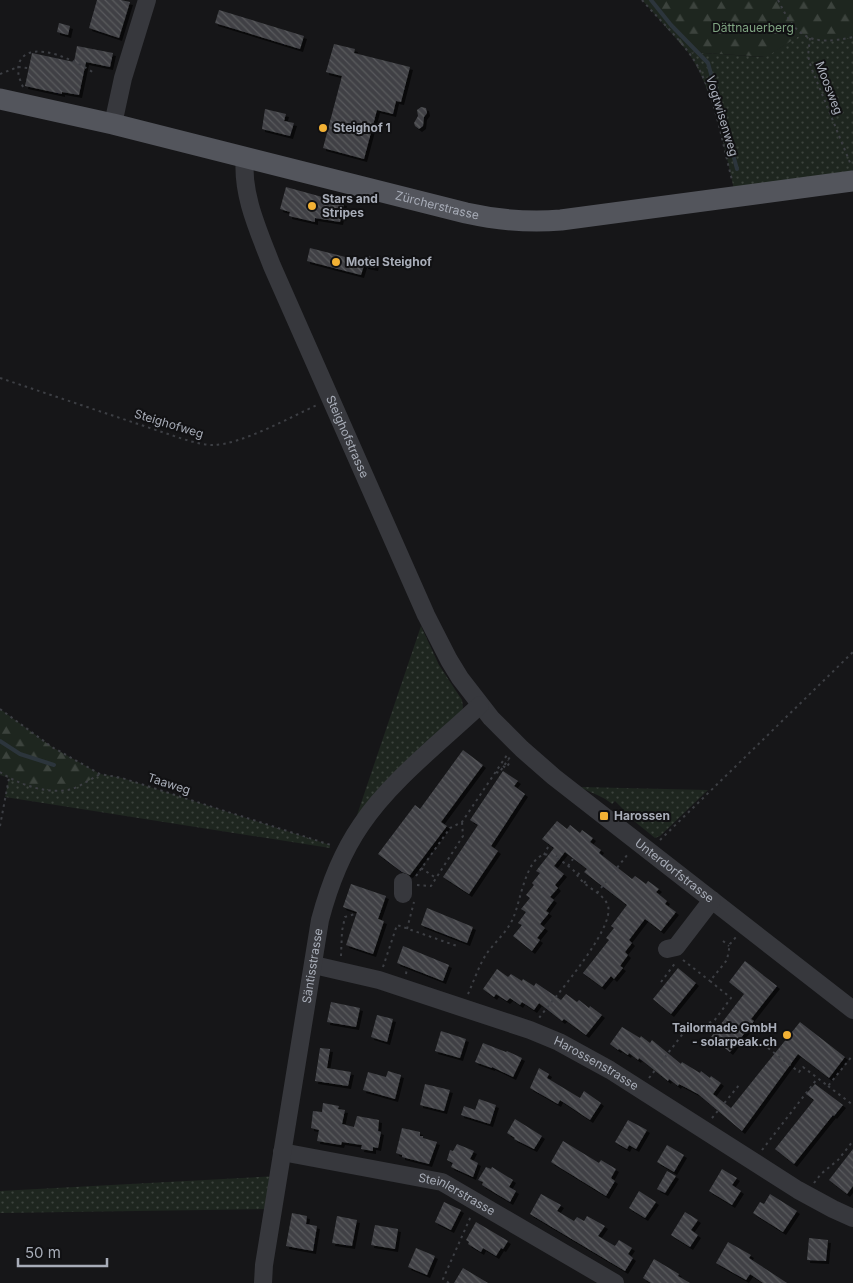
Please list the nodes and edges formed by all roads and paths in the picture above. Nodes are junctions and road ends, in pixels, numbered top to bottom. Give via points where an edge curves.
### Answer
1 (147, 0) edge
2 (642, 0) edge
3 (778, 0) edge
4 (853, 37) edge
5 (810, 38) junction
6 (18, 67) junction
7 (28, 68) dead end
8 (94, 73) dead end
9 (0, 74) edge
10 (20, 80) dead end
11 (0, 99) edge
12 (113, 124) junction
13 (244, 156) junction
14 (853, 170) edge
15 (853, 181) edge
16 (736, 197) junction
17 (0, 378) edge
18 (330, 399) junction
19 (853, 652) edge
20 (480, 705) junction
21 (0, 709) edge
22 (508, 754) dead end
23 (511, 756) dead end
24 (0, 772) edge
25 (496, 772) junction
26 (100, 774) junction
27 (9, 778) junction
28 (462, 822) junction
29 (0, 826) edge
30 (548, 847) dead end
31 (641, 850) junction
32 (345, 851) junction
33 (559, 852) dead end
34 (544, 854) junction
35 (556, 857) junction
36 (573, 859) dead end
37 (568, 866) junction
38 (421, 868) junction
39 (581, 870) dead end
40 (578, 875) junction
41 (436, 878) junction
42 (588, 879) dead end
43 (584, 883) junction
44 (410, 888) junction
45 (597, 893) junction
46 (712, 900) junction
47 (354, 914) dead end
48 (745, 925) junction
49 (408, 929) junction
50 (723, 941) dead end
51 (457, 946) dead end
52 (730, 946) junction
53 (673, 952) dead end
54 (340, 963) dead end
55 (314, 965) junction
56 (379, 980) junction
57 (660, 982) dead end
58 (710, 982) junction
59 (468, 996) dead end
60 (853, 1010) edge
61 (537, 1020) dead end
62 (768, 1048) dead end
63 (853, 1055) edge
64 (818, 1078) junction
65 (740, 1084) dead end
66 (828, 1086) junction
67 (640, 1089) junction
68 (853, 1105) edge
69 (703, 1130) junction
70 (853, 1141) edge
71 (282, 1152) junction
72 (753, 1162) junction
73 (805, 1195) junction
74 (471, 1216) dead end
75 (853, 1218) edge
76 (263, 1283) edge
77 (449, 1283) edge
78 (615, 1283) edge

1 - 12 street via 123,78
2 - 16 path, Vogtwisenweg via 688,52 700,73 714,109
3 - 5 path via 792,23
4 - 5 path via 830,41
5 - 14 path, Moosweg via 808,56 811,68
6 - 7 path
6 - 8 path via 24,56 37,51 68,58
6 - 9 path
6 - 10 path
11 - 12 main road, Zürcherstrasse
12 - 13 main road, Zürcherstrasse
13 - 16 main road, Zürcherstrasse via 466,213 518,222 561,220
13 - 18 street, Steighofstrasse via 246,187 262,240
15 - 16 main road, Zürcherstrasse
17 - 18 path, Steighofweg via 183,439 212,445 235,441
18 - 20 street, Steighofstrasse via 426,615 449,660
19 - 31 path
20 - 31 street, Unterdorfstrasse via 516,743
20 - 32 street, Säntisstrasse via 388,792 361,824
21 - 26 path, Taaweg via 52,747
22 - 25 path
23 - 25 path via 499,773
24 - 27 path
25 - 28 path
26 - 27 path via 72,789 48,791
26 - 32 path, Taaweg via 122,778
27 - 29 path
28 - 38 path via 450,828
28 - 41 path via 463,836
30 - 34 path
31 - 45 path
31 - 46 street, Unterdorfstrasse
32 - 55 street, Säntisstrasse via 325,901
33 - 35 path
34 - 35 path
34 - 59 path via 531,867 514,918 483,960
35 - 37 path
36 - 37 path
37 - 40 path
38 - 41 path
38 - 44 path
39 - 40 path
40 - 43 path
41 - 44 path via 431,886
42 - 43 path
43 - 45 path
44 - 49 path
45 - 61 path via 608,907 599,938
46 - 48 street, Unterdorfstrasse
46 - 53 street
47 - 54 path via 345,916
48 - 52 path
48 - 60 street, Unterdorfstrasse
49 - 51 path
49 - 56 path via 397,925
50 - 52 path
52 - 58 path via 727,960
55 - 56 street, Harossenstrasse
55 - 71 street, Säntisstrasse
56 - 67 street, Harossenstrasse via 542,1035 588,1057
57 - 58 path via 680,958
58 - 67 path via 731,998 714,1020 685,1031
62 - 64 path via 799,1072 803,1067
63 - 66 path
64 - 66 path
64 - 72 path
65 - 69 path
66 - 68 path
67 - 69 street, Harossenstrasse
69 - 72 street, Harossenstrasse
70 - 73 path
71 - 76 street, Säntisstrasse
71 - 78 street, Steinlerstrasse via 442,1182
72 - 73 street, Harossenstrasse
73 - 75 street, Harossenstrasse
74 - 77 path via 443,1280

